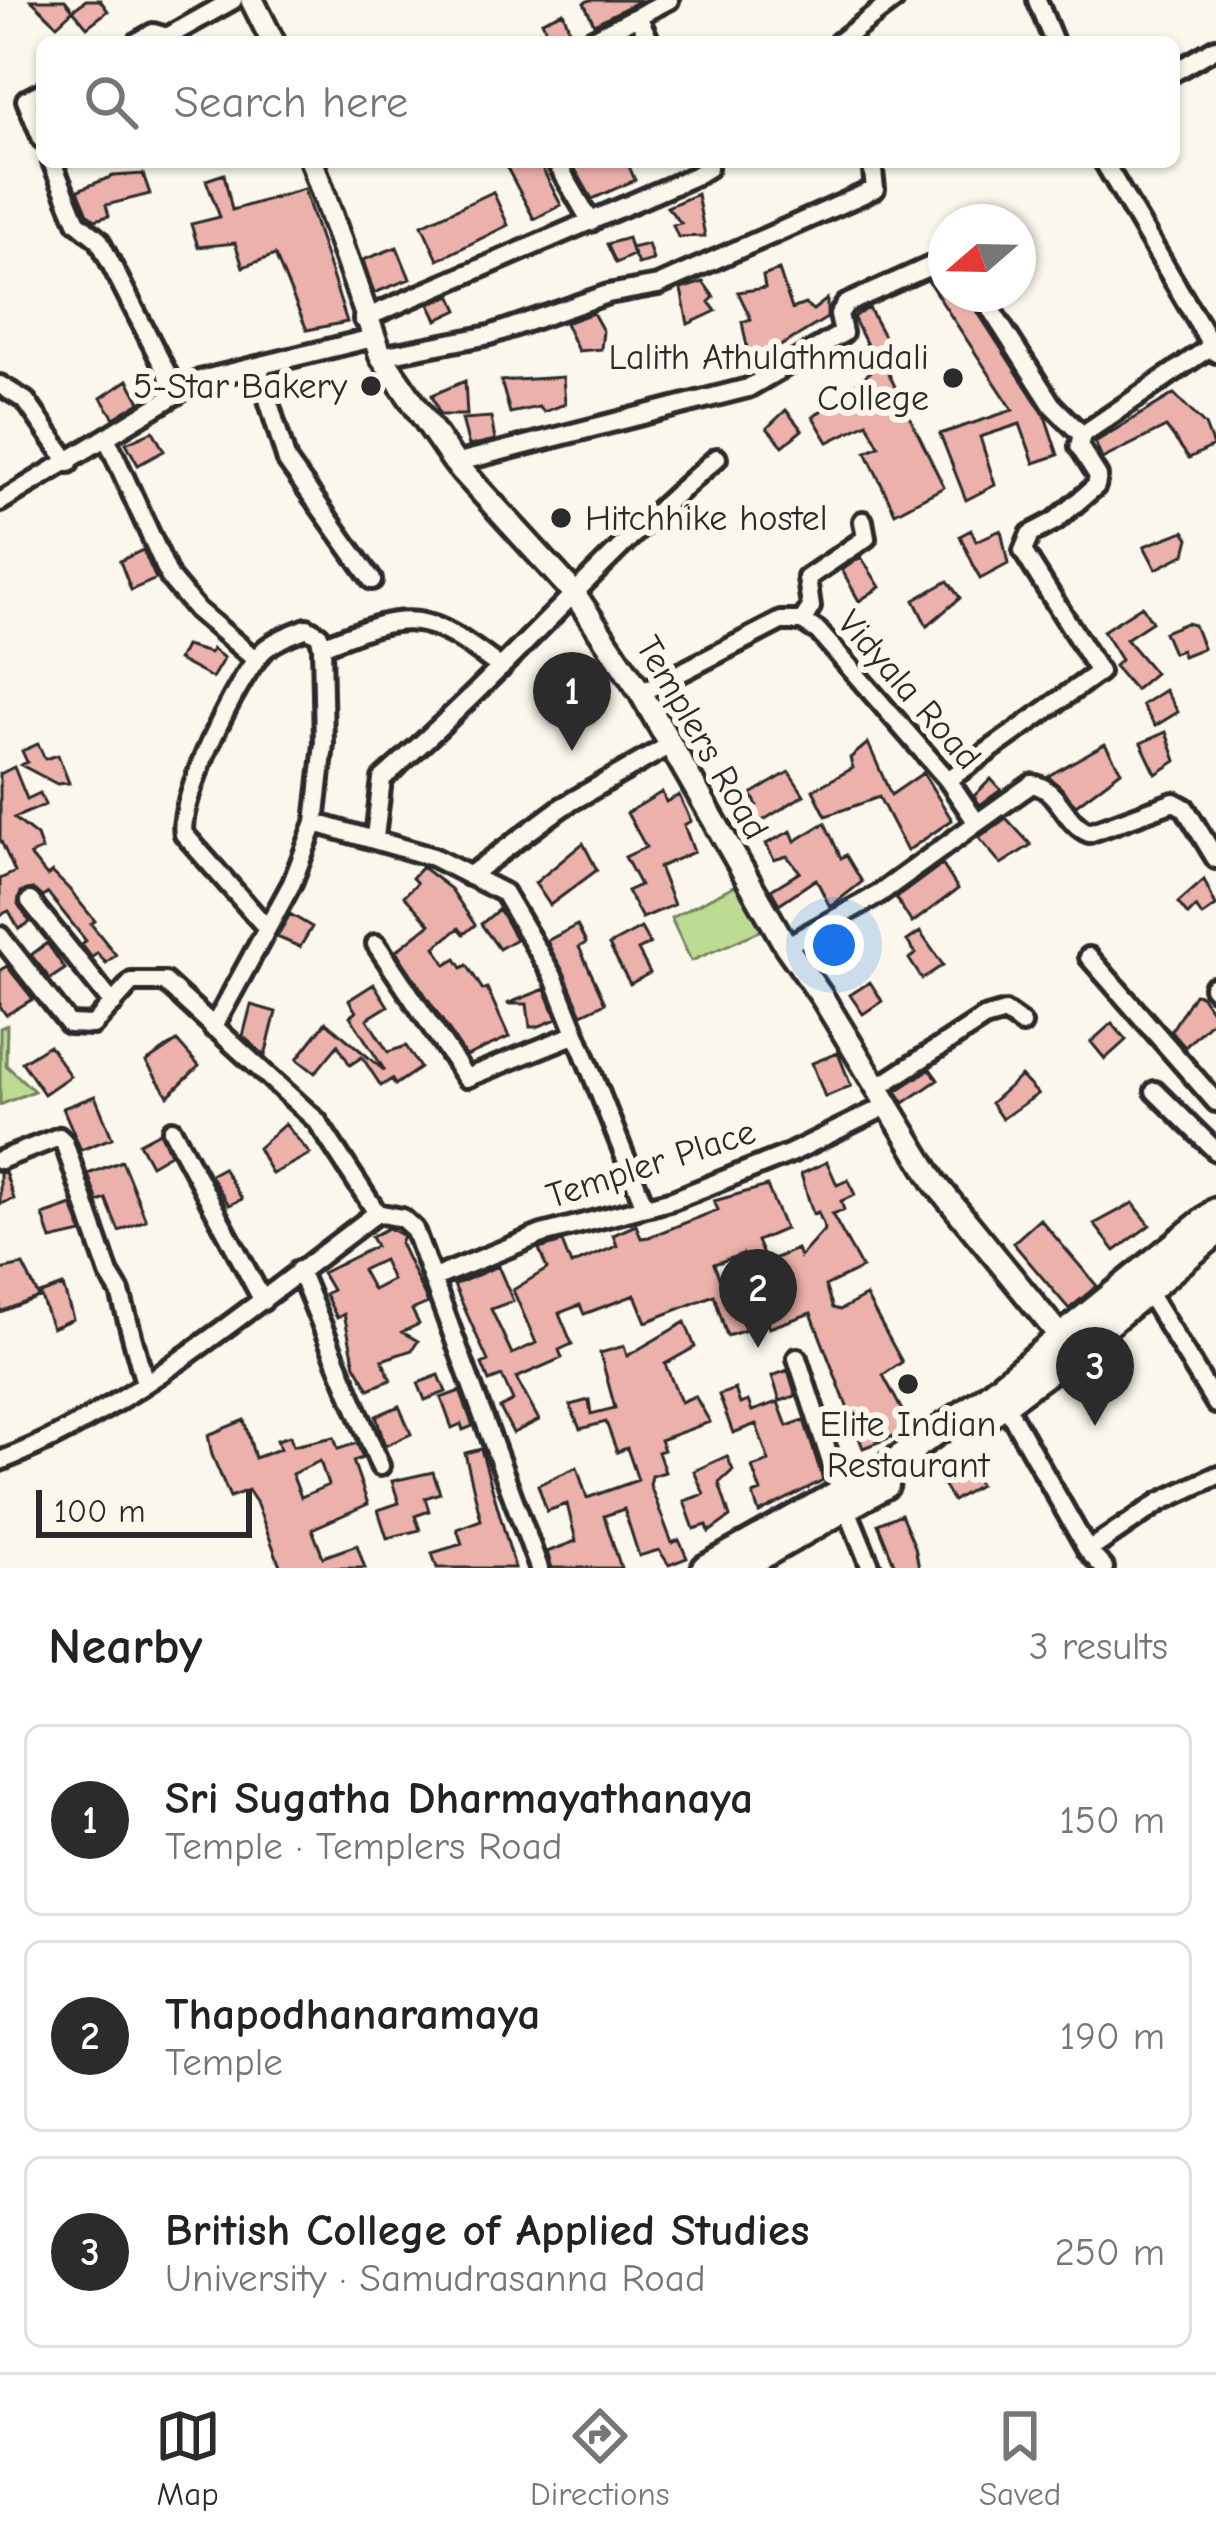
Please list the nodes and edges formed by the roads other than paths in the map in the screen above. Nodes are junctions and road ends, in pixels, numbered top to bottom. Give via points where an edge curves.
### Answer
1 (233, 0) edge
2 (252, 0) edge
3 (669, 0) edge
4 (894, 0) edge
5 (1037, 0) edge
6 (638, 16) junction
7 (169, 36) edge
8 (270, 36) edge
9 (599, 36) edge
10 (647, 36) edge
11 (847, 36) edge
12 (1052, 36) edge
13 (1216, 48) edge
14 (1180, 69) edge
15 (36, 95) edge
16 (36, 124) edge
17 (54, 168) edge
18 (314, 168) edge
19 (559, 168) edge
20 (708, 168) edge
21 (873, 168) edge
22 (1108, 168) edge
23 (590, 222) junction
24 (928, 267) edge
25 (993, 312) edge
26 (372, 338) junction
27 (1214, 347) edge
28 (258, 368) junction
29 (0, 385) edge
30 (177, 393) junction
31 (1082, 435) junction
32 (106, 439) junction
33 (717, 458) dead end
34 (69, 463) junction
35 (455, 463) junction
36 (0, 502) edge
37 (863, 521) dead end
38 (372, 580) dead end
39 (574, 593) junction
40 (802, 622) junction
41 (322, 646) junction
42 (256, 660) junction
43 (501, 668) junction
44 (640, 693) junction
45 (668, 746) junction
46 (948, 779) junction
47 (315, 823) junction
48 (977, 823) junction
49 (375, 837) junction
50 (1216, 859) edge
51 (469, 876) junction
52 (30, 901) dead end
53 (266, 926) junction
54 (0, 936) edge
55 (376, 944) dead end
56 (786, 946) junction
57 (1088, 957) dead end
58 (113, 1004) junction
59 (1022, 1024) dead end
60 (213, 1028) junction
61 (576, 1034) junction
62 (1155, 1091) dead end
63 (881, 1097) junction
64 (1216, 1102) edge
65 (172, 1130) dead end
66 (1216, 1151) edge
67 (0, 1160) edge
68 (645, 1207) junction
69 (1216, 1210) edge
70 (377, 1213) junction
71 (1212, 1246) edge
72 (299, 1270) junction
73 (434, 1278) junction
74 (1148, 1291) junction
75 (263, 1301) junction
76 (1068, 1345) junction
77 (797, 1358) dead end
78 (144, 1380) junction
79 (1005, 1404) junction
80 (1216, 1404) edge
81 (0, 1461) edge
82 (380, 1466) dead end
83 (1216, 1476) edge
84 (844, 1501) junction
85 (1088, 1550) junction
86 (539, 1568) edge
87 (705, 1568) edge
88 (741, 1568) edge
89 (871, 1568) edge
90 (1104, 1568) edge

1 - 7 street
2 - 8 main road
3 - 6 street
4 - 11 street
5 - 12 street
6 - 9 street
6 - 10 street
13 - 14 street
15 - 16 street via 26,100
17 - 30 street via 77,223 99,241
18 - 26 main road, Templers Road
19 - 23 street
20 - 23 street
21 - 26 street via 875,189 658,285 490,334
22 - 27 street
23 - 26 street
24 - 35 street via 846,304 838,314 843,334 748,388
25 - 31 street via 1052,405
26 - 28 street
26 - 35 main road, Templers Road
27 - 31 street
28 - 30 street
28 - 38 street via 287,460
29 - 34 street via 26,400
30 - 32 street
31 - 46 street via 1096,485 1030,535 1023,551 1100,672
32 - 34 street
32 - 42 street via 170,578
33 - 39 street
34 - 36 street
35 - 39 main road, Templers Road
37 - 40 street via 866,538 807,578 811,607
39 - 43 street
39 - 44 main road, Templers Road
40 - 44 street, Vidyala Road via 782,621
40 - 46 street, Vidyala Road
41 - 42 street via 307,628
41 - 43 street via 381,622 413,620 447,627
41 - 47 street via 325,744
42 - 53 street via 181,824
43 - 49 street via 382,779
44 - 45 main road, Templers Road
45 - 51 street via 562,807
45 - 56 main road, Templers Road
46 - 48 street, Vidyala Road
47 - 49 street
47 - 53 street
48 - 50 street via 1033,784 1089,833 1174,802
48 - 56 street, Vidyala Road via 879,894
49 - 51 street
51 - 61 street via 504,893
52 - 58 street
53 - 60 street
54 - 58 street via 70,1024 93,1024
55 - 61 street via 466,1078
56 - 63 main road, Templers Road
57 - 64 street
58 - 60 street via 132,982 166,982
59 - 63 street, Templer Place via 1005,1012 984,1018
60 - 70 street via 317,1121
61 - 68 street
62 - 66 street
63 - 68 street, Templer Place via 791,1153
63 - 76 main road, Templers Road via 935,1184
65 - 75 street
67 - 78 street via 59,1137 64,1142
68 - 73 street, Templer Place via 542,1234
69 - 76 highway
70 - 72 street
70 - 73 street via 414,1229
71 - 74 highway
72 - 75 street
72 - 82 street
73 - 86 street
74 - 76 highway
74 - 80 street
75 - 78 street
76 - 79 highway
76 - 84 highway
77 - 84 street
78 - 81 street
79 - 84 highway
79 - 85 street
83 - 85 street
84 - 87 highway
84 - 88 highway
84 - 89 street
85 - 90 street

